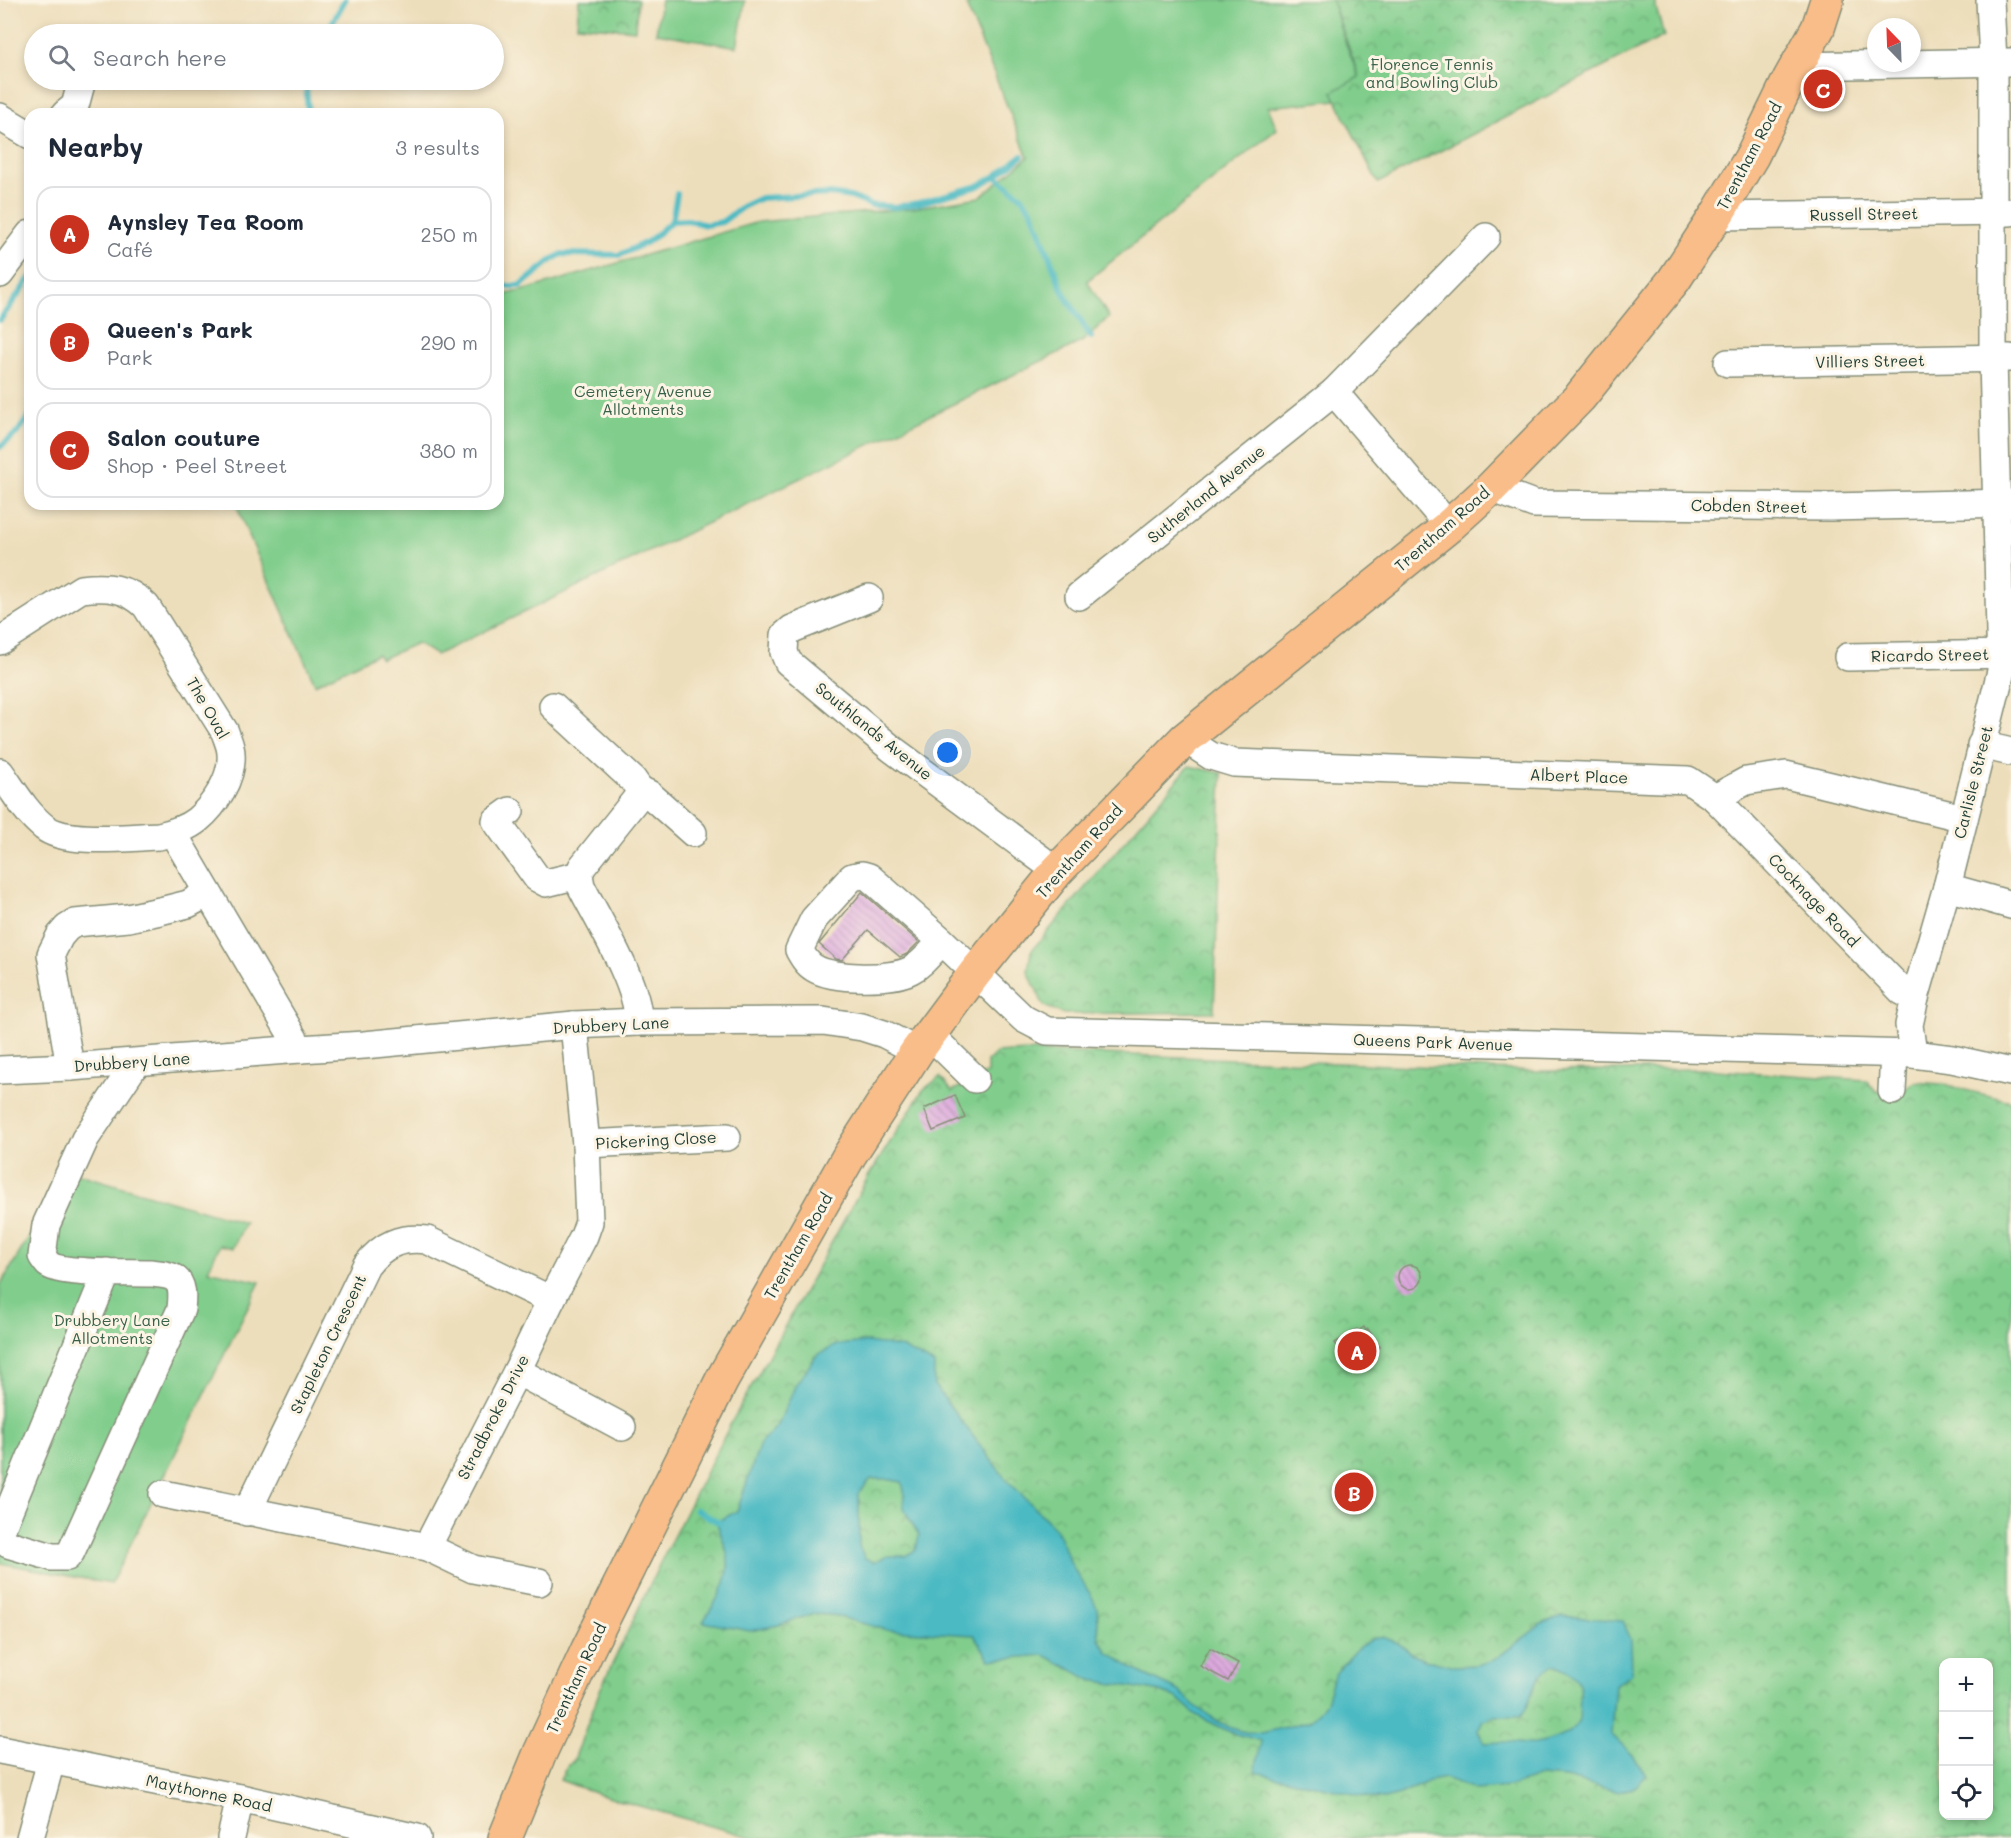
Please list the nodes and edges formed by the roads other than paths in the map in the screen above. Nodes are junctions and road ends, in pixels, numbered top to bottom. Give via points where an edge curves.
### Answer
1 (1847, 0) edge
2 (1989, 0) edge
3 (1822, 14) edge
4 (1828, 61) junction
5 (2002, 62) edge
6 (79, 90) edge
7 (72, 108) edge
8 (0, 117) edge
9 (24, 131) edge
10 (2002, 212) edge
11 (1716, 216) junction
12 (1486, 237) dead end
13 (24, 242) edge
14 (0, 274) edge
15 (2002, 358) edge
16 (1728, 363) dead end
17 (1334, 392) junction
18 (1491, 488) junction
19 (2004, 503) edge
20 (1449, 526) junction
21 (1079, 596) dead end
22 (869, 598) dead end
23 (0, 641) edge
24 (2006, 654) edge
25 (1848, 657) dead end
26 (553, 706) dead end
27 (1185, 739) junction
28 (1982, 745) junction
29 (2011, 752) edge
30 (0, 772) edge
31 (640, 790) junction
32 (1715, 798) junction
33 (510, 811) dead end
34 (1964, 818) junction
35 (173, 833) junction
36 (693, 833) dead end
37 (1057, 871) junction
38 (579, 875) junction
39 (1947, 887) junction
40 (198, 899) junction
41 (2011, 905) edge
42 (942, 941) junction
43 (975, 973) junction
44 (1915, 998) junction
45 (638, 1022) junction
46 (574, 1025) junction
47 (923, 1042) junction
48 (300, 1048) junction
49 (1903, 1054) junction
50 (136, 1062) junction
51 (70, 1067) junction
52 (0, 1070) edge
53 (2011, 1072) edge
54 (975, 1079) dead end
55 (1892, 1091) dead end
56 (727, 1138) dead end
57 (586, 1144) junction
58 (107, 1272) junction
59 (551, 1300) junction
60 (517, 1371) junction
61 (623, 1426) dead end
62 (164, 1492) dead end
63 (247, 1512) junction
64 (427, 1547) junction
65 (539, 1584) dead end
66 (0, 1750) edge
67 (51, 1761) junction
68 (240, 1798) junction
69 (30, 1838) edge
70 (231, 1838) edge
71 (417, 1838) edge
72 (505, 1838) edge

1 - 3 main road, Trentham Road
2 - 5 street, Carlisle Street
3 - 4 main road, Trentham Road
4 - 5 street
4 - 11 main road, Trentham Road via 1752,156
5 - 10 street, Carlisle Street
6 - 7 street
8 - 9 street
10 - 11 street, Russell Street
10 - 15 street, Carlisle Street
11 - 18 main road, Trentham Road via 1674,280 1580,397
12 - 17 street, Sutherland Avenue
13 - 14 street
15 - 16 street, Villiers Street
15 - 19 street, Carlisle Street
17 - 20 street
17 - 21 street, Sutherland Avenue
18 - 19 street, Cobden Street via 1534,504 1830,507
18 - 20 main road, Trentham Road
19 - 24 street, Carlisle Street
20 - 27 main road, Trentham Road
22 - 37 street, Southlands Avenue via 792,629 785,635 788,662 892,749
23 - 35 street, The Oval via 81,589 115,588 146,606 225,732 231,754 225,783 213,802 197,820
24 - 25 street, Ricardo Street
24 - 28 street, Carlisle Street
26 - 31 street
27 - 32 street, Albert Place via 1211,756 1234,764 1688,780
27 - 37 main road, Trentham Road
28 - 29 street
28 - 34 street, Carlisle Street
30 - 35 street, The Oval via 33,816 54,834 69,838
31 - 36 street
31 - 38 street
32 - 34 street via 1746,781 1786,775
32 - 44 street, Cocknage Road via 1902,991
33 - 38 street via 496,821 537,878 546,883
34 - 39 street, Carlisle Street
35 - 40 street
37 - 43 main road, Trentham Road
38 - 45 street via 631,986 639,1011
39 - 41 street
39 - 44 street, Carlisle Street
40 - 48 street
40 - 51 street via 158,903 128,918 67,927 51,954
42 - 42 street, Queens Park Avenue via 912,970 874,977 838,976 815,969 804,960 800,950 814,920 852,877 862,875
42 - 43 street, Queens Park Avenue
43 - 47 main road, Trentham Road
43 - 49 street, Queens Park Avenue via 1024,1018 1047,1031
44 - 49 street, Carlisle Street
45 - 46 street, Drubbery Lane
45 - 47 street, Drubbery Lane via 823,1021
46 - 48 street, Drubbery Lane via 364,1046
46 - 57 street, Stradbroke Drive
47 - 54 street, Drubbery Lane
47 - 72 main road, Trentham Road via 849,1156 722,1380 588,1649
48 - 50 street, Drubbery Lane
49 - 53 street via 1952,1059
49 - 55 street, Carlisle Street
50 - 51 street, Drubbery Lane
50 - 58 street via 85,1139 46,1225 42,1251 49,1265 63,1270
51 - 52 street, Drubbery Lane
56 - 57 street, Pickering Close
57 - 59 street, Stradbroke Drive via 589,1222
58 - 58 street via 175,1278 183,1296 181,1309 71,1552 67,1557 52,1557 8,1544 1,1530
59 - 60 street, Stradbroke Drive
59 - 63 street, Stapleton Crescent via 427,1240 411,1238 384,1247 366,1266
60 - 61 street
60 - 64 street, Stradbroke Drive
62 - 63 street
63 - 64 street
64 - 65 street via 473,1569
66 - 67 street, Maythorne Road
67 - 68 street, Maythorne Road
67 - 69 street
68 - 70 street
68 - 71 street, Maythorne Road

